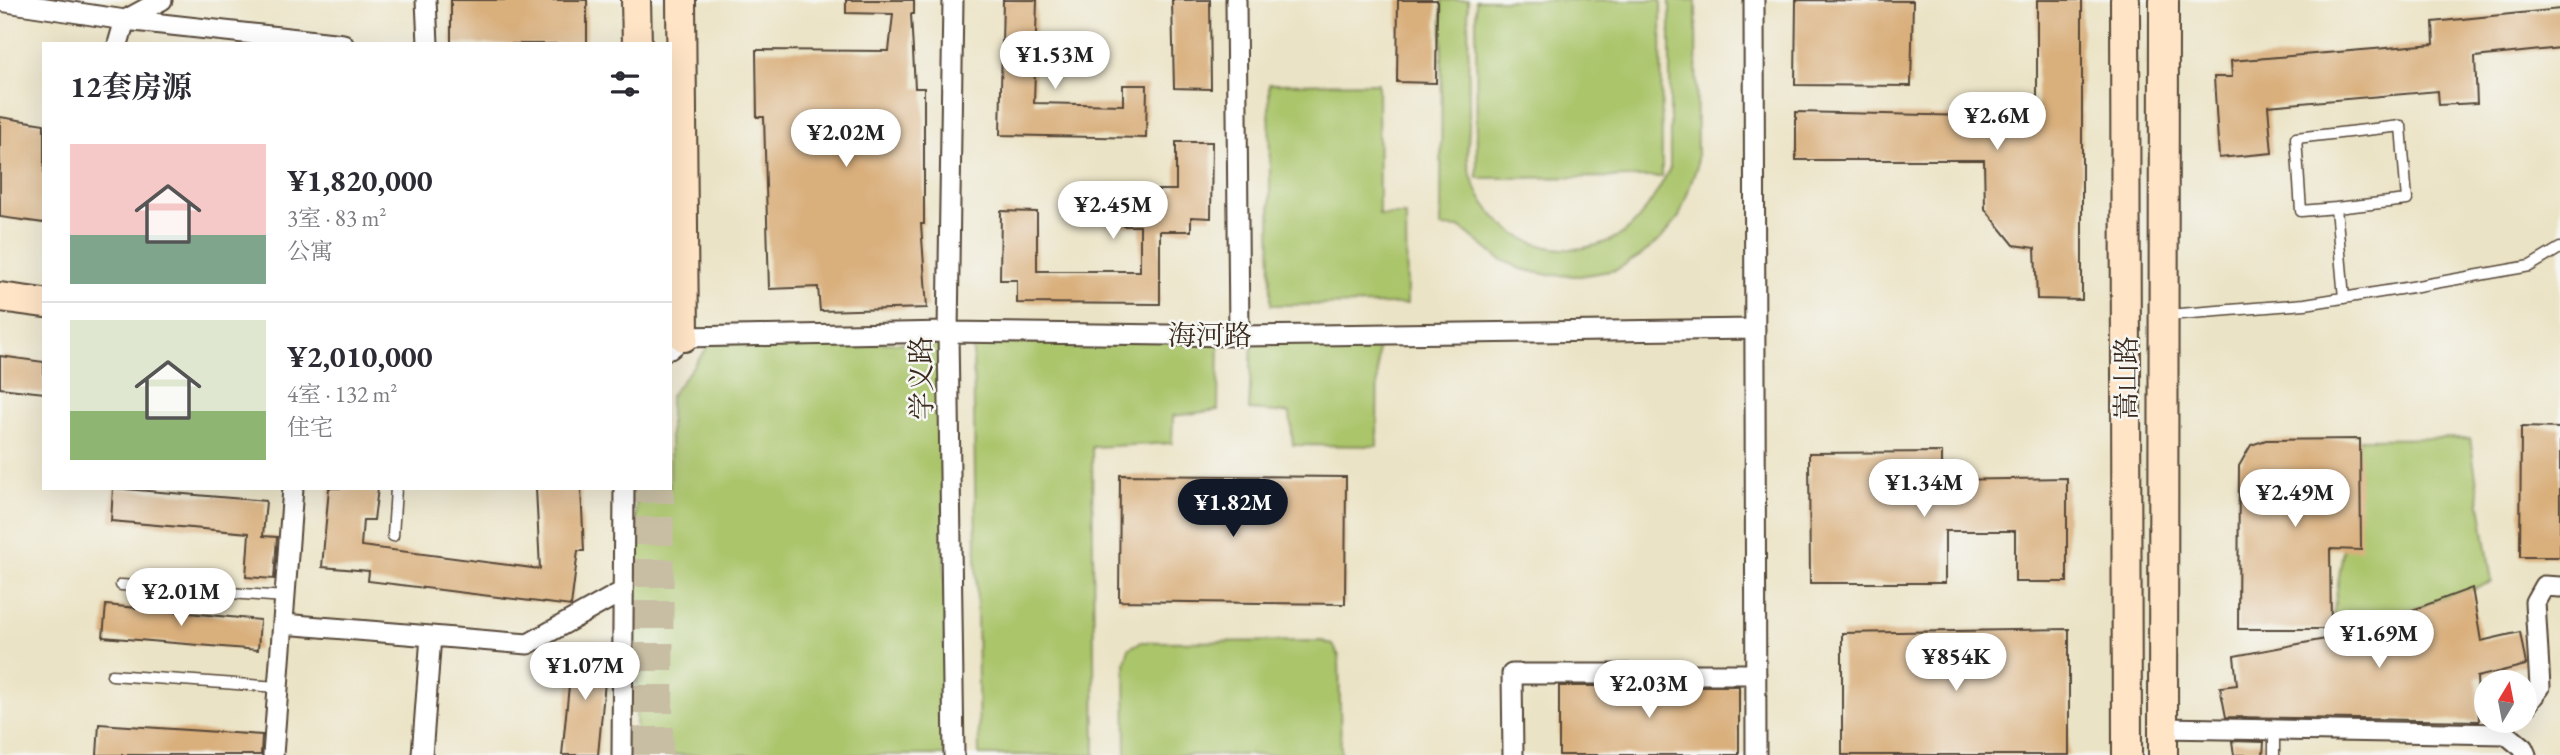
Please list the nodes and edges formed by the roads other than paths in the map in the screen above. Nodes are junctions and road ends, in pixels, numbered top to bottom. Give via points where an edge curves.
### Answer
1 (163, 0) edge
2 (426, 0) edge
3 (618, 0) edge
4 (636, 0) edge
5 (654, 0) edge
6 (681, 0) edge
7 (953, 0) edge
8 (1236, 0) edge
9 (1754, 0) edge
10 (2125, 0) edge
11 (2164, 0) edge
12 (0, 1) edge
13 (125, 20) junction
14 (119, 42) edge
15 (325, 42) edge
16 (428, 42) edge
17 (618, 42) edge
18 (637, 42) edge
19 (654, 42) edge
20 (2336, 208) junction
21 (2560, 248) edge
22 (0, 298) edge
23 (2344, 298) junction
24 (42, 303) edge
25 (2163, 316) junction
26 (1755, 329) junction
27 (948, 332) junction
28 (1239, 336) junction
29 (677, 343) edge
30 (293, 490) edge
31 (396, 490) edge
32 (624, 490) edge
33 (393, 536) dead end
34 (121, 584) dead end
35 (2560, 587) edge
36 (623, 591) junction
37 (285, 597) junction
38 (283, 624) junction
39 (431, 636) junction
40 (1756, 674) junction
41 (112, 675) dead end
42 (278, 687) junction
43 (2538, 690) edge
44 (2474, 728) edge
45 (2274, 730) junction
46 (2514, 733) edge
47 (2163, 741) edge
48 (273, 755) edge
49 (422, 755) edge
50 (622, 755) edge
51 (954, 755) edge
52 (1513, 755) edge
53 (1756, 755) edge
54 (2127, 755) edge
55 (2274, 755) edge
56 (2526, 755) edge

1 - 13 street
2 - 16 street
3 - 17 main road
4 - 18 main road
5 - 19 main road
6 - 29 main road
7 - 27 street, 学义路
8 - 28 street
9 - 26 street
10 - 54 main road, 嵩山路
11 - 25 main road, 嵩山路
12 - 13 street
13 - 14 street
13 - 15 street
20 - 20 lane via 2407,200 2401,126 2296,138 2301,211
20 - 23 lane
21 - 23 lane via 2530,266
22 - 24 main road
23 - 25 lane
25 - 47 main road, 嵩山路
26 - 28 street, 海河路
26 - 40 street
27 - 28 street, 海河路
27 - 29 street, 海河路
27 - 51 street, 学义路
30 - 37 street
31 - 33 lane
32 - 36 street
34 - 37 lane
35 - 43 street via 2544,586 2535,602
36 - 39 street via 528,644
36 - 50 street
37 - 38 street
38 - 39 street
38 - 42 street
39 - 49 street
40 - 52 street via 1513,674
40 - 53 street
41 - 42 lane
42 - 48 street
44 - 45 street
45 - 47 street
45 - 55 lane
46 - 56 street

